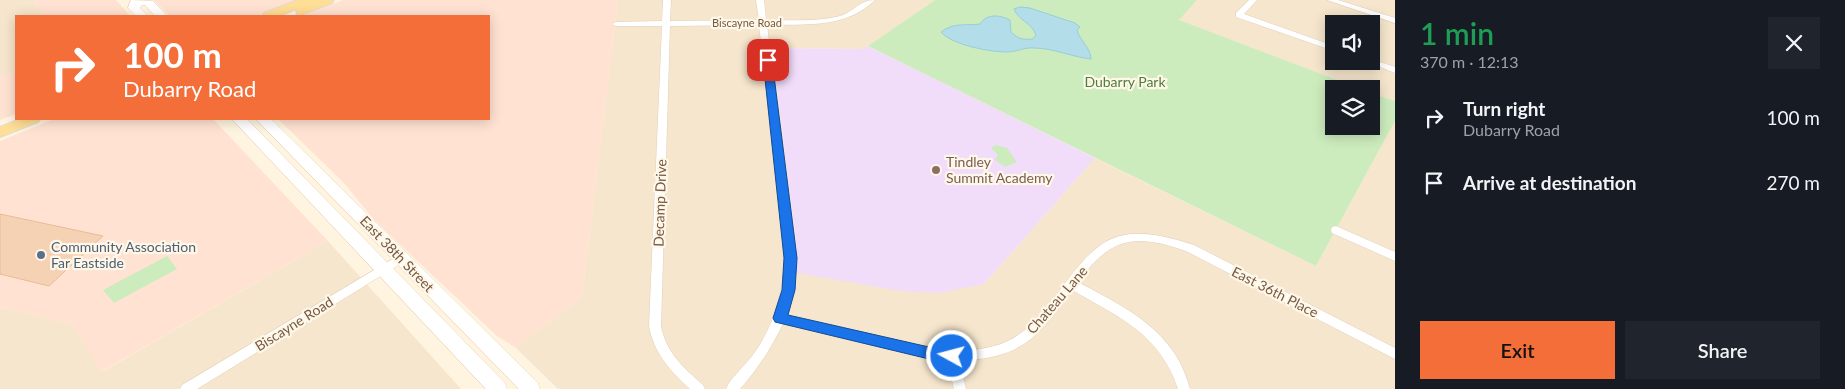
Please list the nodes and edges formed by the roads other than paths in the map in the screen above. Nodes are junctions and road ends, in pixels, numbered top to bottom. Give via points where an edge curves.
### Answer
1 (137, 0) edge
2 (309, 0) edge
3 (328, 0) edge
4 (667, 0) edge
5 (760, 0) edge
6 (871, 0) edge
7 (1253, 0) edge
8 (1331, 0) edge
9 (141, 15) edge
10 (160, 15) edge
11 (271, 15) edge
12 (290, 15) edge
13 (1395, 21) edge
14 (764, 23) junction
15 (616, 24) dead end
16 (666, 24) junction
17 (1325, 46) edge
18 (1380, 65) edge
19 (1395, 70) edge
20 (15, 116) edge
21 (30, 120) edge
22 (240, 120) edge
23 (264, 120) edge
24 (0, 123) edge
25 (0, 132) edge
26 (1336, 230) dead end
27 (1153, 238) joint
28 (1395, 257) edge
29 (401, 258) junction
30 (383, 269) junction
31 (1072, 284) junction
32 (780, 318) junction
33 (1395, 354) edge
34 (952, 356) junction
35 (186, 389) edge
36 (498, 389) edge
37 (531, 389) edge
38 (699, 389) edge
39 (732, 389) edge
40 (960, 389) edge
41 (1184, 389) edge

1 - 9 main road via 134,8
1 - 10 main road via 149,4
2 - 11 main road
3 - 12 main road
4 - 16 street, Decamp Drive
5 - 14 street
6 - 14 street, Biscayne Road via 848,15 830,21
7 - 17 street via 1239,15
8 - 13 street
14 - 16 street, Biscayne Road
14 - 32 street via 790,258 788,290
15 - 16 street, Biscayne Road
16 - 38 street, Decamp Drive via 655,326 659,344 667,357
18 - 19 street
20 - 24 main road
21 - 25 main road
22 - 30 main road, East 38th Street
23 - 29 main road, East 38th Street
26 - 28 street
27 - 31 street, Chateau Lane via 1124,238 1108,244
27 - 33 street, East 36th Place via 1190,248
29 - 30 street, Biscayne Road
29 - 37 main road, East 38th Street
30 - 35 street, Biscayne Road
30 - 36 main road, East 38th Street
31 - 34 street, Chateau Lane via 1039,324 1020,340 984,354
31 - 41 street via 1151,333 1176,364
32 - 34 street, Chateau Lane
32 - 39 street via 758,358
34 - 40 street

